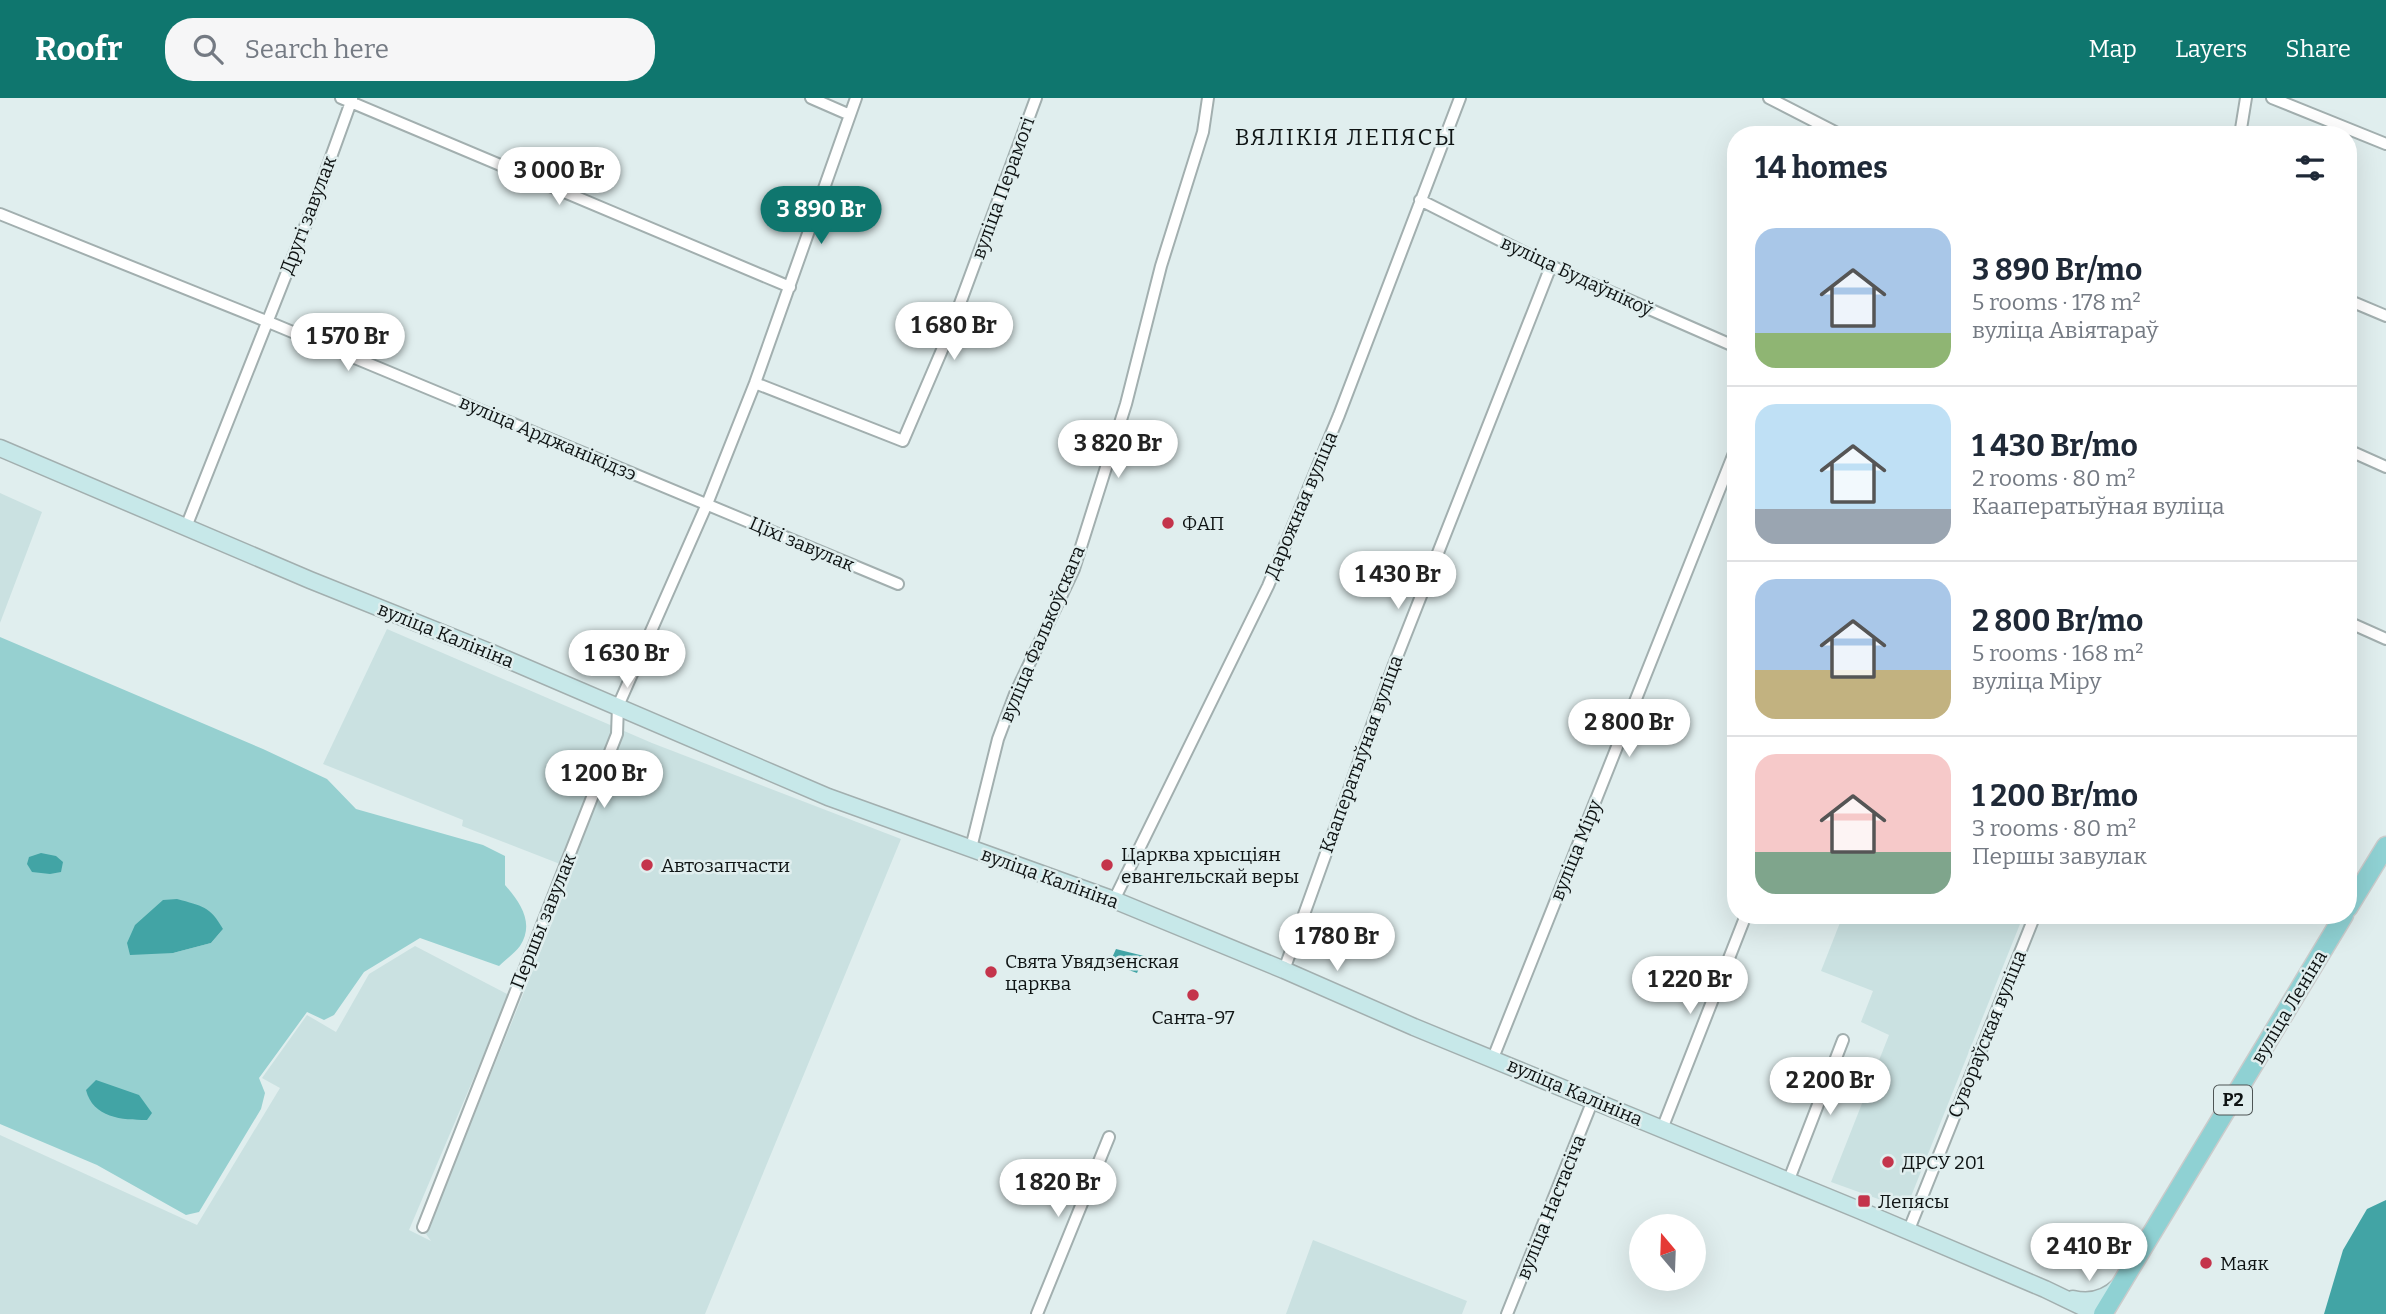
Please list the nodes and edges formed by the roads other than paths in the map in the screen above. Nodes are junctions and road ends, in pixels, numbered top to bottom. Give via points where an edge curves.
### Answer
1 (811, 98) edge
2 (856, 98) edge
3 (1035, 98) edge
4 (1208, 98) edge
5 (1769, 98) edge
6 (2246, 98) edge
7 (2272, 98) edge
8 (348, 99) edge
9 (1455, 99) edge
10 (850, 115) junction
11 (1817, 123) junction
12 (1816, 126) edge
13 (1823, 126) edge
14 (2241, 126) edge
15 (2341, 126) edge
16 (2357, 132) edge
17 (2386, 144) edge
18 (1420, 200) junction
19 (0, 214) edge
20 (1551, 266) junction
21 (790, 287) junction
22 (2357, 304) edge
23 (2386, 316) edge
24 (266, 321) junction
25 (1727, 343) edge
26 (754, 383) junction
27 (0, 448) edge
28 (2357, 453) edge
29 (2386, 467) edge
30 (1727, 471) edge
31 (707, 504) junction
32 (186, 527) junction
33 (898, 584) dead end
34 (2357, 626) edge
35 (2386, 639) edge
36 (618, 706) junction
37 (2386, 846) edge
38 (971, 848) junction
39 (2357, 893) edge
40 (1114, 900) junction
41 (1742, 924) edge
42 (2031, 924) edge
43 (2339, 924) edge
44 (1284, 970) junction
45 (1843, 1041) dead end
46 (1493, 1058) junction
47 (1593, 1100) junction
48 (1662, 1129) junction
49 (1109, 1137) dead end
50 (1788, 1182) junction
51 (423, 1227) dead end
52 (1908, 1232) junction
53 (2121, 1283) junction
54 (2063, 1297) junction
55 (1037, 1314) edge
56 (1507, 1314) edge
57 (2082, 1314) edge
58 (2097, 1314) edge
59 (2103, 1314) edge

1 - 10 street
2 - 10 street, Першы завулак
3 - 26 street, вуліца Перамогі via 948,336 903,441
4 - 38 street, вуліца Фалькоўскага via 1203,132 1161,266 1126,404 1074,569 998,739
5 - 11 street
6 - 14 street
7 - 15 street
8 - 21 street
8 - 24 street, Другі завулак via 314,204
9 - 18 street, Дарожная вуліца
10 - 21 street, Першы завулак
11 - 12 street
11 - 13 street
16 - 17 street
18 - 20 street, вуліца Будаўнікоў
18 - 40 street, Дарожная вуліца via 1268,586
19 - 24 street, вуліца Арджанікідзэ
20 - 25 street, вуліца Будаўнікоў
20 - 44 street, Кааператыўная вуліца via 1393,667
21 - 26 street, Першы завулак
22 - 23 street
24 - 31 street, вуліца Арджанікідзэ
24 - 32 street, Другі завулак
26 - 31 street, Першы завулак
27 - 32 street, вуліца Калініна
28 - 29 street
30 - 46 street, вуліца Міру
31 - 33 street, Ціхі завулак
31 - 36 street, Першы завулак
32 - 36 street, вуліца Калініна
34 - 35 street
36 - 38 street, вуліца Калініна via 828,797
36 - 51 street, Першы завулак via 617,734
37 - 39 main road
38 - 40 street, вуліца Калініна
40 - 44 street, вуліца Калініна
41 - 48 street
42 - 52 street, Сувораўская вуліца
43 - 53 main road, вуліца Леніна / Р2
44 - 46 street, вуліца Калініна
45 - 50 street
46 - 47 street, вуліца Калініна
47 - 48 street, вуліца Калініна
47 - 56 street, вуліца Настасіча
48 - 50 street, вуліца Калініна
49 - 55 street
50 - 52 street, вуліца Калініна
52 - 54 street, вуліца Калініна
53 - 54 street via 2093,1301
53 - 59 main road, вуліца Леніна / Р2
54 - 57 street
54 - 58 street, вуліца Калініна

